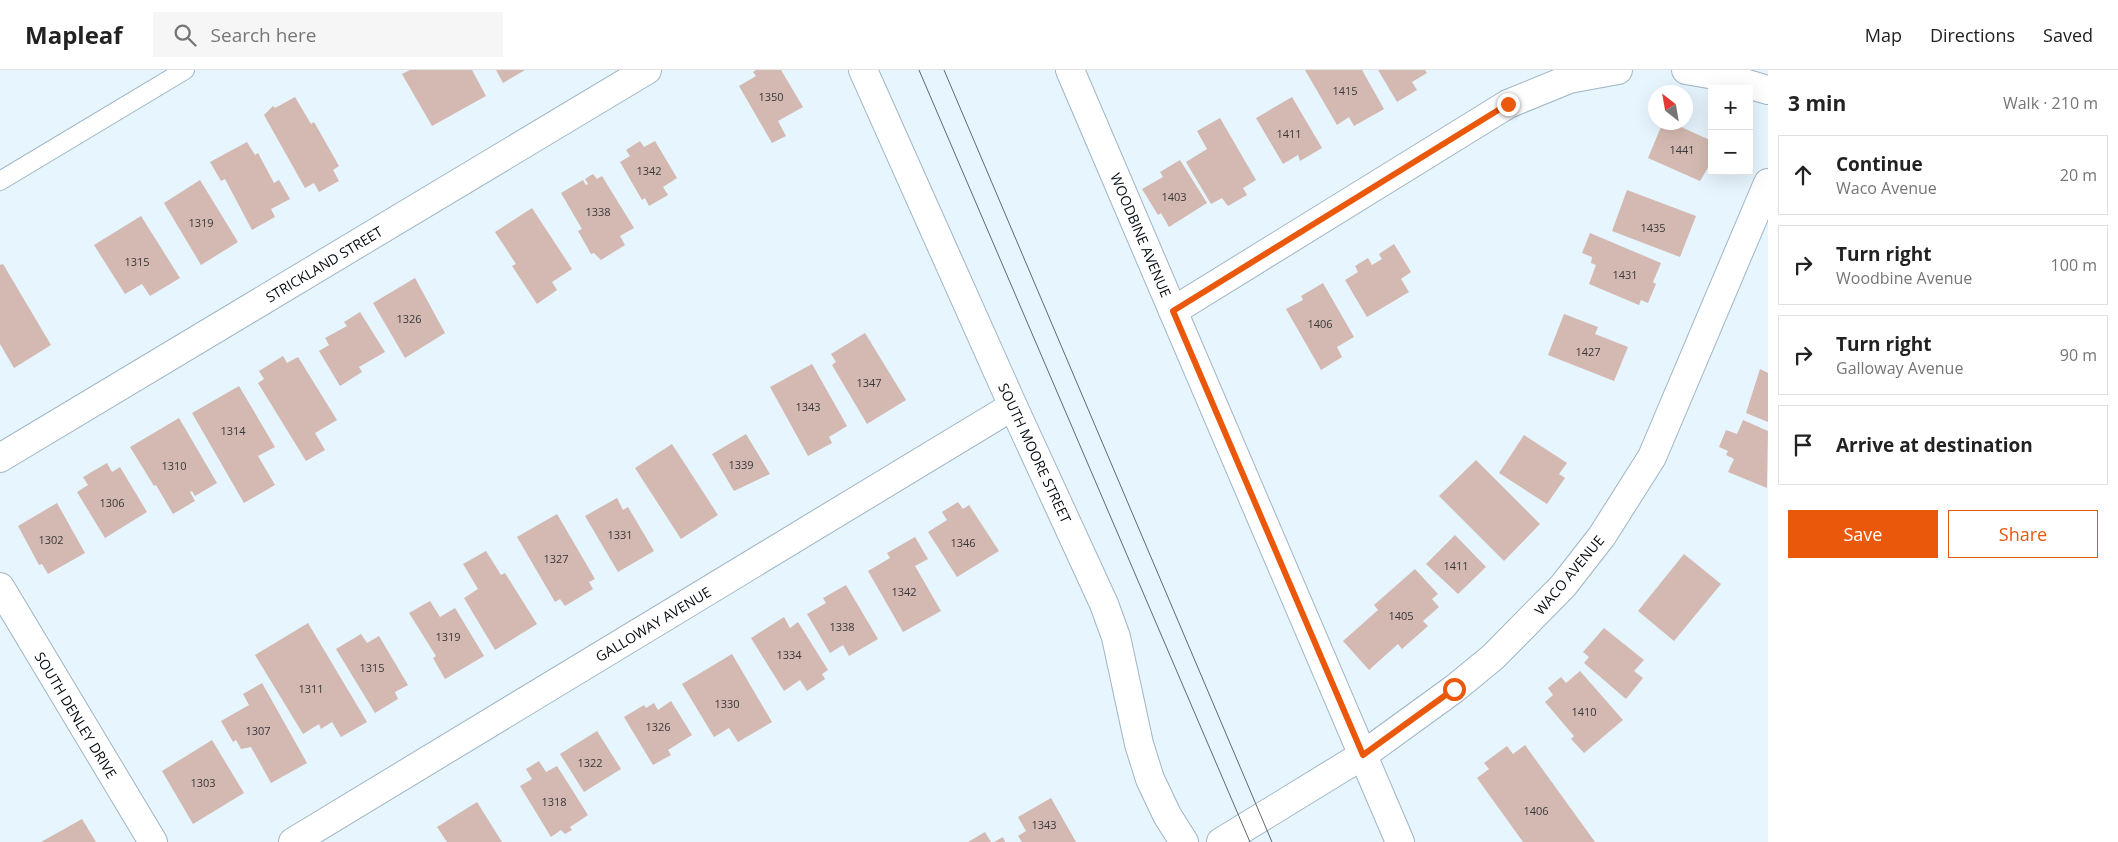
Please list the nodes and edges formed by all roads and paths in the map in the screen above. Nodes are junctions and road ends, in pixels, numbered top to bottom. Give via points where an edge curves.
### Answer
1 (184, 70) edge
2 (647, 70) edge
3 (863, 70) edge
4 (1070, 70) edge
5 (1618, 70) edge
6 (1686, 70) edge
7 (1768, 90) edge
8 (0, 182) edge
9 (1768, 184) edge
10 (1173, 311) junction
11 (1013, 406) junction
12 (0, 458) edge
13 (0, 587) edge
14 (1363, 755) junction
15 (153, 842) edge
16 (293, 842) edge
17 (1184, 842) edge
18 (1221, 842) edge
19 (1400, 842) edge

1 - 8 lane
2 - 12 street, STRICKLAND STREET
3 - 11 street, SOUTH MOORE STREET
4 - 10 street, WOODBINE AVENUE
5 - 10 street via 1569,79 1508,104
6 - 7 street
9 - 14 street, WACO AVENUE via 1652,457 1602,536 1563,586 1493,657
10 - 14 street, WOODBINE AVENUE
11 - 16 street, GALLOWAY AVENUE
11 - 17 street, SOUTH MOORE STREET via 1104,604 1116,637 1150,779
13 - 15 street, SOUTH DENLEY DRIVE
14 - 18 street, WACO AVENUE
14 - 19 street, WOODBINE AVENUE

